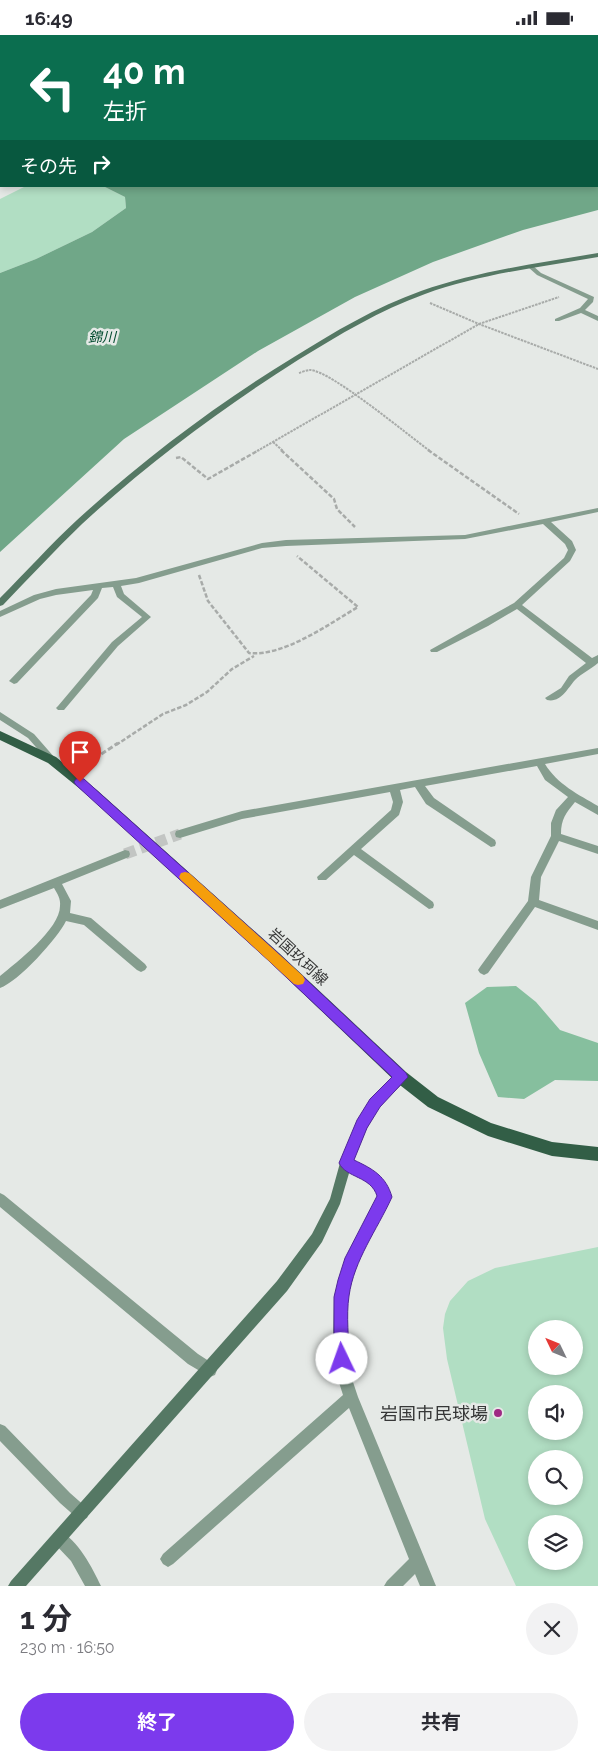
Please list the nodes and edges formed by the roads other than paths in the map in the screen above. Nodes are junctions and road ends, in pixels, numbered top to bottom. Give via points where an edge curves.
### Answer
1 (598, 255) edge
2 (530, 266) junction
3 (580, 310) junction
4 (598, 319) edge
5 (558, 320) dead end
6 (598, 510) edge
7 (545, 521) junction
8 (117, 585) junction
9 (98, 587) junction
10 (0, 603) edge
11 (517, 605) junction
12 (0, 614) edge
13 (434, 650) dead end
14 (595, 660) edge
15 (14, 681) dead end
16 (550, 698) dead end
17 (61, 708) dead end
18 (0, 715) edge
19 (0, 735) edge
20 (598, 751) edge
21 (52, 759) junction
22 (540, 763) junction
23 (419, 785) junction
24 (394, 788) junction
25 (574, 797) junction
26 (598, 811) edge
27 (180, 835) tunnel mouth
28 (556, 836) junction
29 (491, 843) dead end
30 (354, 849) junction
31 (598, 850) edge
32 (125, 854) tunnel mouth
33 (322, 877) dead end
34 (56, 882) junction
35 (533, 902) junction
36 (0, 905) edge
37 (430, 905) dead end
38 (64, 916) junction
39 (598, 926) edge
40 (141, 967) dead end
41 (484, 971) dead end
42 (0, 983) edge
43 (401, 1077) junction
44 (598, 1154) edge
45 (346, 1163) junction
46 (0, 1199) edge
47 (210, 1370) junction
48 (351, 1397) junction
49 (0, 1431) edge
50 (82, 1513) junction
51 (59, 1538) junction
52 (168, 1559) dead end
53 (418, 1561) junction
54 (16, 1586) edge
55 (93, 1586) edge
56 (392, 1586) edge
57 (428, 1586) edge

1 - 2 street
2 - 3 street via 539,274 592,298
2 - 10 street via 453,283 399,303 340,332 269,375 167,449 90,513
3 - 4 street
3 - 5 street
6 - 7 street
7 - 8 street via 465,537 262,546
7 - 11 street via 572,549 567,559
8 - 9 street
8 - 17 street via 120,595 147,617 115,645
9 - 12 street via 56,591
9 - 15 street via 95,596
11 - 13 street
11 - 14 street
14 - 16 street via 572,678 564,690
18 - 21 street via 31,736
19 - 21 main road, 岩国玖珂線
20 - 22 street
21 - 43 main road, 岩国玖珂線 via 245,931
22 - 23 street
22 - 25 street via 548,777
23 - 24 street
23 - 29 street via 430,801
24 - 27 street via 242,815
24 - 30 street via 398,802 395,812
25 - 26 street
25 - 28 street via 560,813
28 - 31 street
28 - 35 street via 536,877
30 - 33 street
30 - 37 street
32 - 34 street
34 - 36 street
34 - 38 street via 66,904
35 - 39 street
35 - 41 street
38 - 40 street via 86,921
38 - 42 street via 33,956
43 - 44 main road, 岩国玖珂線 via 433,1102 488,1129 552,1149
43 - 45 street via 375,1103
45 - 47 street via 336,1200 317,1238 282,1286
45 - 48 street via 372,1176 382,1188 384,1197 350,1264 341,1297 342,1373
46 - 47 street
47 - 50 street
48 - 52 street
48 - 53 street
49 - 50 street
50 - 51 street
51 - 54 street
51 - 55 street via 76,1556
53 - 56 street
53 - 57 street

